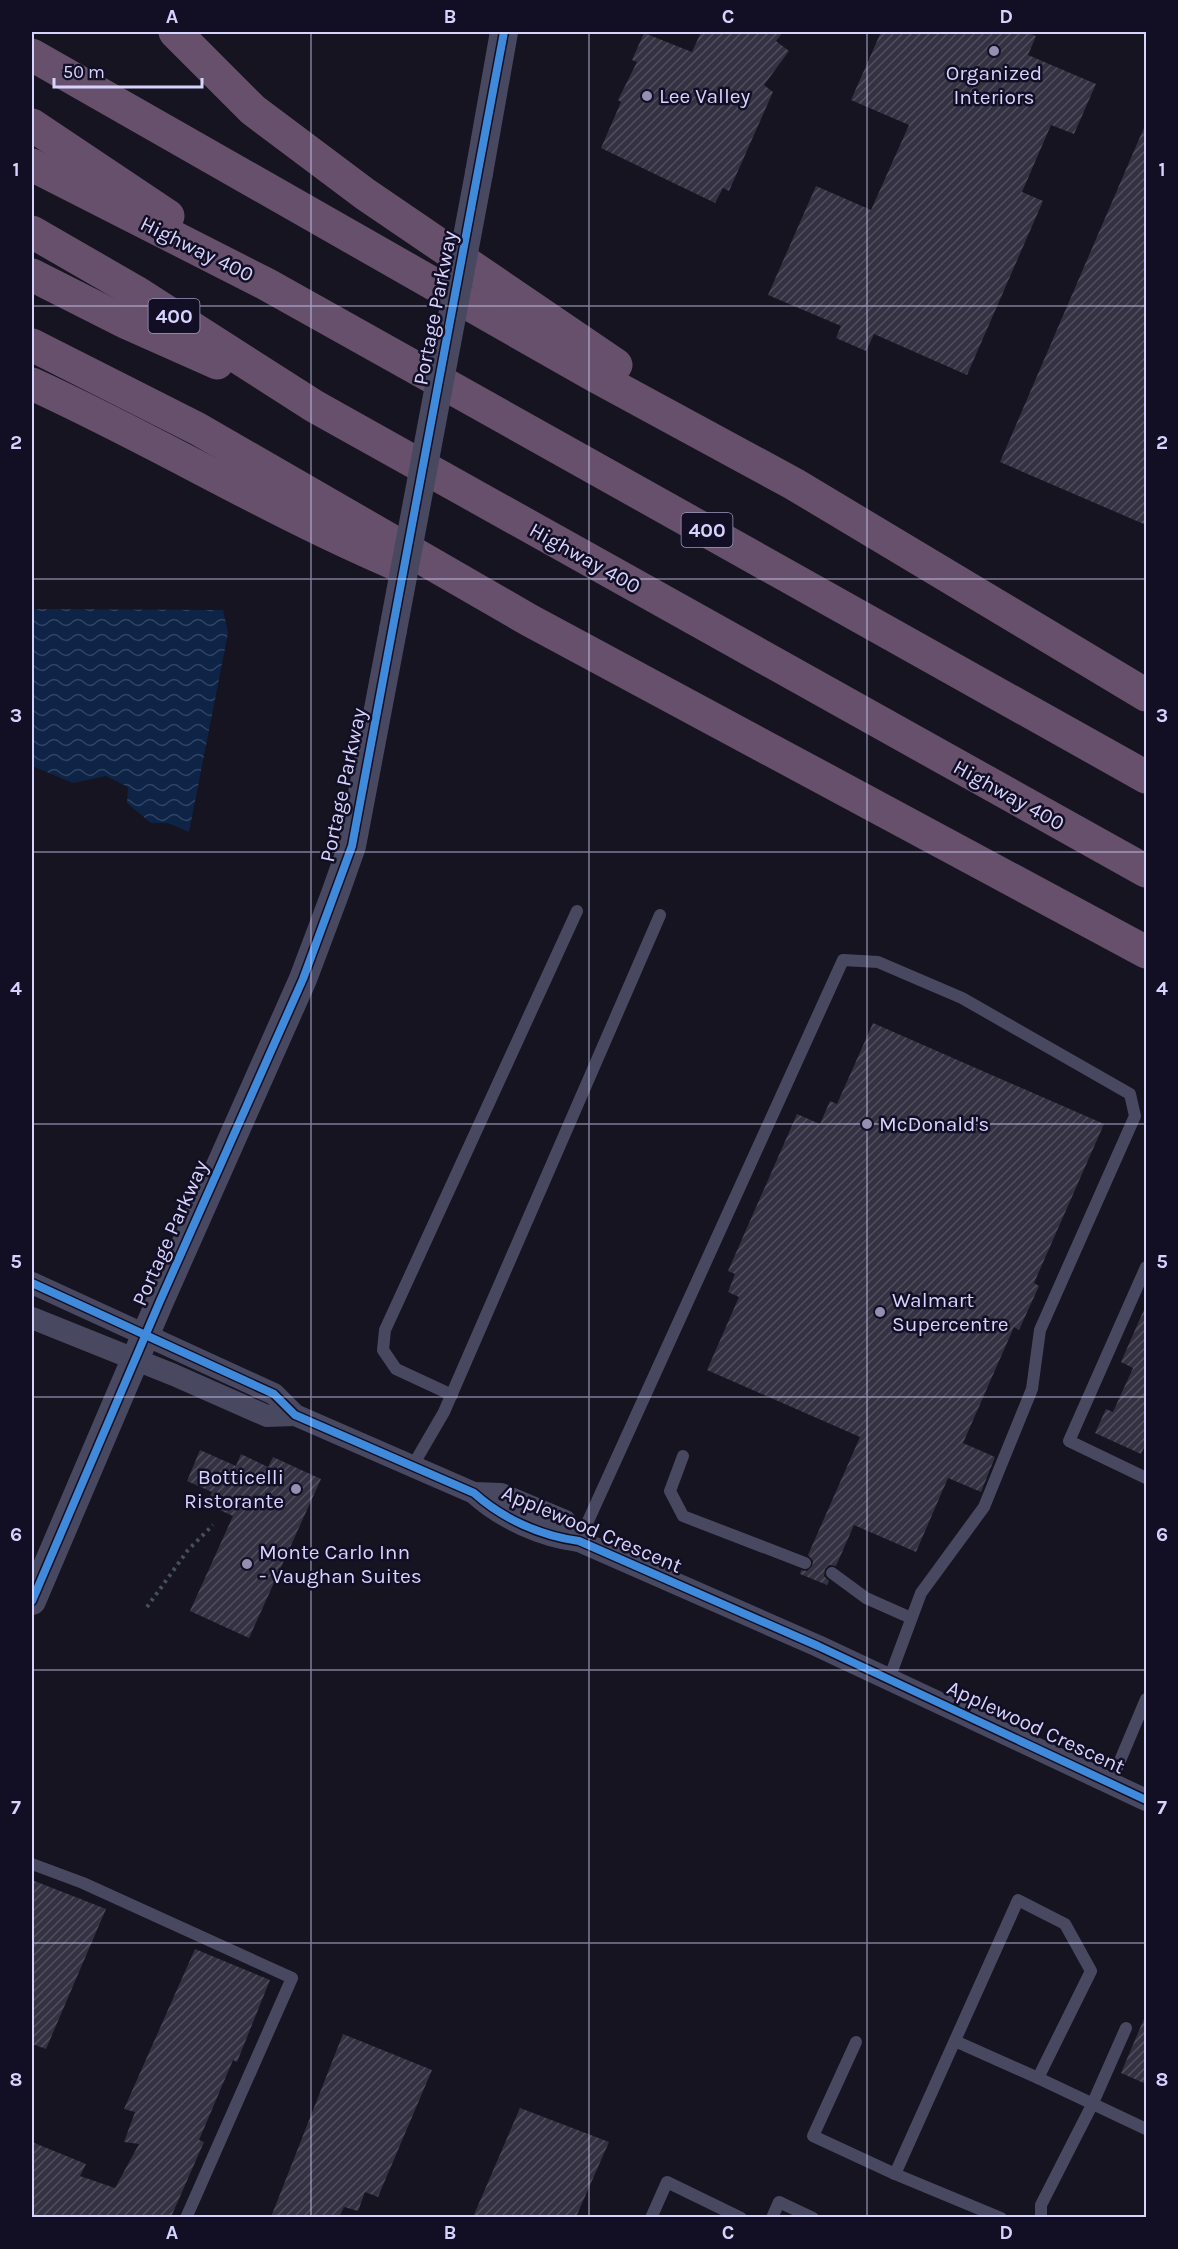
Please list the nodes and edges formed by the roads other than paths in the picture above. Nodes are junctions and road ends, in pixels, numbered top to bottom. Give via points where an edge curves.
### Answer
1 (175, 32) edge
2 (504, 32) edge
3 (32, 55) edge
4 (32, 125) edge
5 (32, 165) edge
6 (32, 232) edge
7 (32, 275) edge
8 (266, 284) junction
9 (32, 345) edge
10 (32, 384) edge
11 (314, 406) junction
12 (794, 484) junction
13 (529, 620) junction
14 (1146, 695) edge
15 (1146, 777) edge
16 (1146, 872) edge
17 (577, 911) dead end
18 (660, 915) dead end
19 (1146, 952) edge
20 (1146, 1267) edge
21 (32, 1282) edge
22 (32, 1318) edge
23 (140, 1347) junction
24 (452, 1395) junction
25 (683, 1456) dead end
26 (412, 1467) junction
27 (1146, 1478) edge
28 (579, 1541) junction
29 (804, 1563) dead end
30 (832, 1573) dead end
31 (32, 1601) edge
32 (911, 1618) junction
33 (889, 1679) junction
34 (1146, 1699) edge
35 (1111, 1782) junction
36 (1146, 1800) edge
37 (32, 1864) edge
38 (1126, 2028) dead end
39 (955, 2041) junction
40 (856, 2042) dead end
41 (1038, 2078) junction
42 (1092, 2105) junction
43 (1146, 2129) edge
44 (895, 2174) junction
45 (186, 2217) edge
46 (651, 2217) edge
47 (741, 2217) edge
48 (772, 2217) edge
49 (813, 2217) edge
50 (1001, 2217) edge
51 (1041, 2217) edge

1 - 12 highway via 253,110 365,194
2 - 23 street, Portage Parkway, bridge via 352,846 303,979
3 - 12 highway via 595,376
4 - 8 highway
5 - 8 highway, Highway 400 / 400
6 - 11 highway, Highway 400 / 400 via 136,292
7 - 11 highway via 127,323
8 - 15 highway, Highway 400 / 400
9 - 13 highway via 198,429
10 - 13 highway via 109,419 352,545
11 - 16 highway, Highway 400 / 400
12 - 14 highway
13 - 19 highway
17 - 24 lane via 385,1330 382,1350 396,1369
18 - 24 lane
20 - 27 lane via 1069,1441
21 - 23 street, Applewood Crescent
22 - 23 street, Applewood Crescent
23 - 26 street, Applewood Crescent via 267,1416 295,1415
23 - 31 street, Portage Parkway
24 - 26 lane
25 - 29 lane via 670,1491 683,1516
26 - 28 street, Applewood Crescent via 474,1493 494,1512 557,1538
28 - 32 lane via 843,960 878,962 962,998 1130,1094 1135,1116 1040,1330 1032,1389 984,1507 921,1593
28 - 33 street, Applewood Crescent
30 - 32 lane via 867,1598
32 - 33 lane
33 - 35 street, Applewood Crescent
34 - 35 lane
35 - 36 street, Applewood Crescent
37 - 45 lane via 83,1883 292,1978
38 - 42 lane
39 - 41 lane
39 - 41 lane via 1018,1900 1065,1924 1091,1971
39 - 44 lane
40 - 44 lane via 813,2136
41 - 42 lane
42 - 43 lane
42 - 51 lane via 1041,2205
44 - 50 lane
46 - 47 lane via 667,2182
48 - 49 lane via 779,2202

